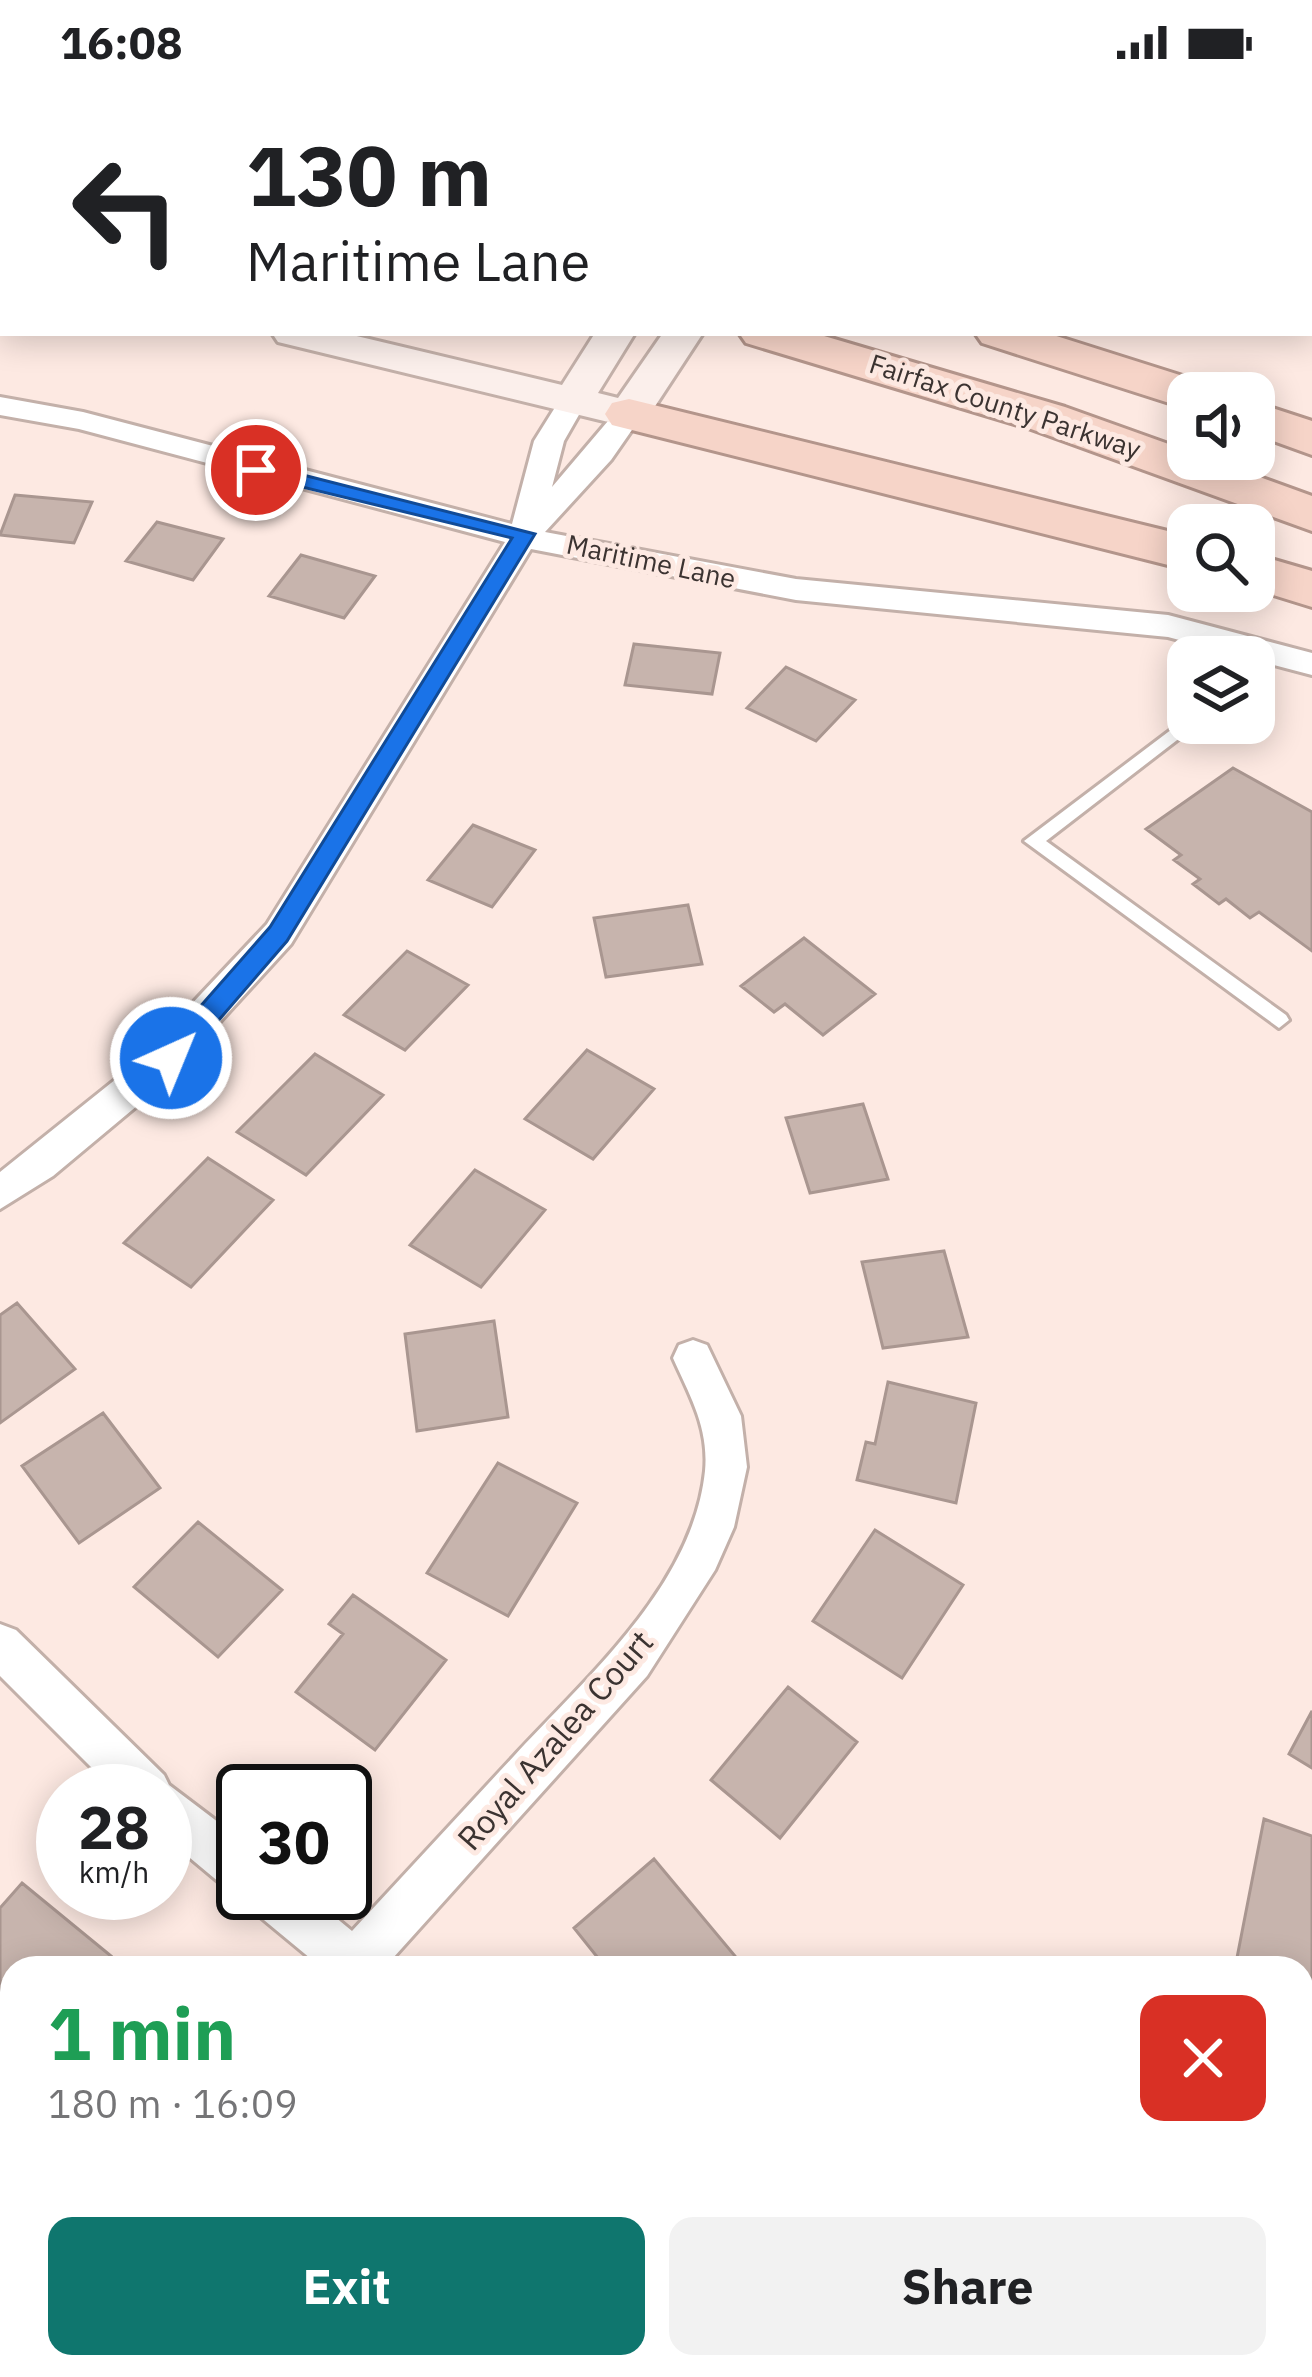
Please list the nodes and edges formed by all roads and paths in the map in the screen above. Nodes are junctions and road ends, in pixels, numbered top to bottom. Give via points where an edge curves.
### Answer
1 (305, 336) edge
2 (681, 336) edge
3 (773, 336) edge
4 (1008, 336) edge
5 (606, 348) edge
6 (1167, 387) edge
7 (643, 395) junction
8 (574, 399) junction
9 (0, 406) edge
10 (1275, 425) edge
11 (1312, 439) edge
12 (1312, 514) edge
13 (525, 534) junction
14 (1167, 547) edge
15 (1275, 578) edge
16 (1312, 589) edge
17 (1175, 636) edge
18 (1275, 657) edge
19 (1312, 664) edge
20 (1167, 739) edge
21 (1280, 1021) dead end
22 (0, 1193) edge
23 (694, 1358) dead end
24 (0, 1646) edge
25 (120, 1764) edge
26 (192, 1829) edge
27 (216, 1849) edge
28 (302, 1920) edge
29 (345, 1956) edge
30 (366, 1956) edge

1 - 8 main road
2 - 7 main road
3 - 12 highway, Fairfax County Parkway via 1048,418
4 - 6 highway
5 - 8 main road
7 - 8 main road
7 - 13 street
7 - 14 highway
8 - 13 street via 549,441
9 - 13 street, Maritime Lane via 58,412
10 - 11 highway
13 - 17 street, Maritime Lane via 797,590 1097,617
13 - 22 street via 279,934 232,993 81,1136
15 - 16 highway
18 - 19 street, Maritime Lane
20 - 21 lane via 1033,841
23 - 30 street, Royal Azalea Court via 725,1431 716,1525 631,1661
24 - 25 street
26 - 27 street
28 - 29 street

